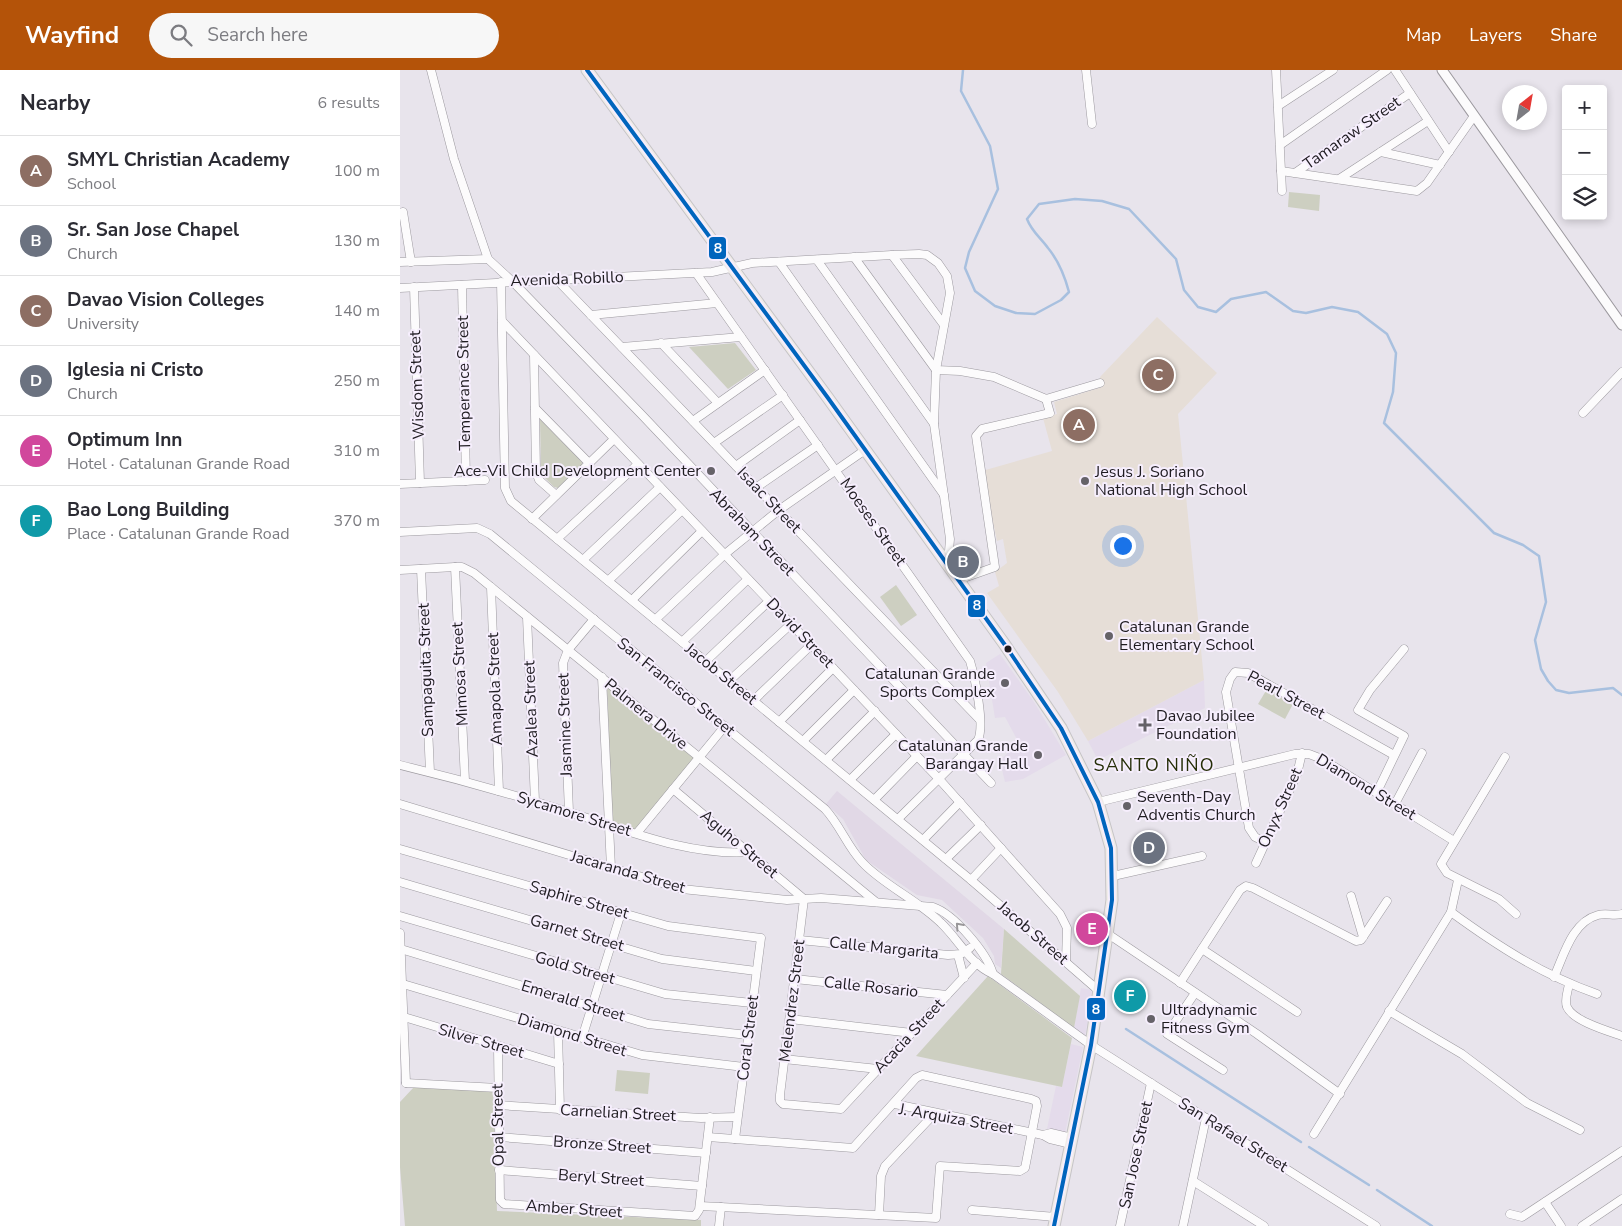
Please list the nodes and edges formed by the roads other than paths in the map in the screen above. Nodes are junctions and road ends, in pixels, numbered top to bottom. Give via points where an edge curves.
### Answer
1 (431, 70) edge
2 (588, 70) edge
3 (1086, 70) edge
4 (1276, 70) edge
5 (1333, 70) edge
6 (1387, 70) edge
7 (1395, 70) edge
8 (1442, 70) edge
9 (1410, 93) junction
10 (1278, 106) junction
11 (1474, 116) junction
12 (1428, 121) junction
13 (1092, 124) dead end
14 (1280, 146) junction
15 (1381, 152) junction
16 (1448, 152) junction
17 (1440, 165) junction
18 (1281, 171) junction
19 (1295, 173) junction
20 (1339, 179) junction
21 (1282, 191) dead end
22 (402, 212) dead end
23 (892, 255) junction
24 (854, 257) junction
25 (488, 260) junction
26 (816, 260) junction
27 (400, 262) edge
28 (411, 262) junction
29 (779, 262) junction
30 (734, 269) junction
31 (696, 273) junction
32 (558, 280) junction
33 (501, 282) junction
34 (513, 282) junction
35 (462, 285) junction
36 (414, 287) junction
37 (400, 288) edge
38 (717, 303) junction
39 (591, 315) junction
40 (502, 321) junction
41 (1622, 325) edge
42 (944, 326) junction
43 (741, 337) junction
44 (661, 343) junction
45 (622, 346) junction
46 (534, 355) junction
47 (764, 370) junction
48 (936, 370) junction
49 (1622, 372) edge
50 (1100, 383) dead end
51 (782, 395) junction
52 (1046, 399) junction
53 (718, 403) junction
54 (535, 408) junction
55 (1583, 413) dead end
56 (800, 420) junction
57 (693, 421) junction
58 (934, 424) junction
59 (614, 439) junction
60 (714, 443) junction
61 (818, 445) junction
62 (865, 450) junction
63 (589, 463) junction
64 (638, 464) junction
65 (736, 466) junction
66 (836, 470) junction
67 (485, 480) dead end
68 (466, 481) junction
69 (420, 483) junction
70 (400, 484) edge
71 (660, 487) junction
72 (757, 487) junction
73 (556, 495) junction
74 (945, 496) junction
75 (682, 510) junction
76 (779, 510) junction
77 (532, 519) junction
78 (702, 531) junction
79 (400, 532) edge
80 (752, 532) junction
81 (558, 539) junction
82 (725, 554) junction
83 (583, 560) junction
84 (944, 561) junction
85 (455, 567) junction
86 (421, 569) junction
87 (400, 570) edge
88 (748, 579) junction
89 (958, 580) junction
90 (608, 581) junction
91 (492, 587) junction
92 (632, 600) junction
93 (769, 601) junction
94 (528, 617) junction
95 (594, 619) junction
96 (656, 620) junction
97 (791, 624) junction
98 (682, 642) junction
99 (811, 645) junction
100 (568, 650) junction
101 (1404, 650) dead end
102 (706, 661) junction
103 (833, 668) junction
104 (602, 677) junction
105 (730, 681) junction
106 (854, 690) junction
107 (754, 701) junction
108 (875, 712) junction
109 (980, 719) junction
110 (779, 722) junction
111 (725, 726) junction
112 (896, 734) junction
113 (803, 741) junction
114 (1302, 753) junction
115 (1422, 753) dead end
116 (964, 755) junction
117 (1394, 755) junction
118 (917, 756) junction
119 (699, 757) junction
120 (1506, 757) dead end
121 (826, 760) junction
122 (400, 765) edge
123 (1239, 767) junction
124 (430, 772) junction
125 (939, 779) junction
126 (850, 780) junction
127 (465, 781) junction
128 (991, 783) dead end
129 (673, 789) junction
130 (499, 791) junction
131 (1377, 792) junction
132 (874, 800) junction
133 (535, 802) junction
134 (960, 802) junction
135 (1098, 802) junction
136 (400, 804) edge
137 (1395, 804) junction
138 (569, 812) junction
139 (898, 819) junction
140 (608, 824) junction
141 (980, 825) junction
142 (637, 833) junction
143 (922, 840) junction
144 (1454, 841) junction
145 (1265, 842) junction
146 (1001, 848) junction
147 (400, 849) edge
148 (749, 852) junction
149 (1202, 856) dead end
150 (946, 859) junction
151 (1256, 863) dead end
152 (611, 868) junction
153 (1113, 876) junction
154 (971, 880) junction
155 (1458, 880) junction
156 (400, 882) edge
157 (1351, 896) dead end
158 (804, 899) junction
159 (1387, 901) dead end
160 (876, 902) junction
161 (922, 906) junction
162 (1451, 912) junction
163 (621, 913) junction
164 (1516, 914) dead end
165 (1622, 914) edge
166 (400, 916) edge
167 (400, 933) edge
168 (1108, 934) junction
169 (1363, 937) junction
170 (761, 938) joint
171 (800, 940) junction
172 (611, 944) junction
173 (975, 944) junction
174 (401, 949) junction
175 (1202, 949) junction
176 (966, 950) junction
177 (958, 955) junction
178 (1066, 961) junction
179 (977, 963) junction
180 (756, 971) junction
181 (993, 974) junction
182 (601, 976) junction
183 (964, 978) junction
184 (1554, 978) junction
185 (795, 979) junction
186 (1180, 983) junction
187 (403, 984) junction
188 (1570, 984) junction
189 (1099, 991) junction
190 (1195, 993) junction
191 (1597, 994) dead end
192 (947, 995) junction
193 (752, 1003) junction
194 (592, 1007) junction
195 (1297, 1012) dead end
196 (1389, 1012) junction
197 (404, 1018) junction
198 (790, 1019) junction
199 (558, 1031) junction
200 (912, 1033) junction
201 (748, 1035) junction
202 (1622, 1036) edge
203 (582, 1038) junction
204 (1090, 1045) junction
205 (498, 1047) junction
206 (784, 1059) junction
207 (559, 1064) junction
208 (744, 1067) junction
209 (878, 1069) junction
210 (1223, 1070) dead end
211 (1151, 1083) junction
212 (403, 1086) edge
213 (498, 1088) junction
214 (1340, 1094) junction
215 (895, 1104) junction
216 (498, 1105) junction
217 (841, 1109) joint
218 (560, 1110) junction
219 (935, 1113) junction
220 (738, 1116) junction
221 (710, 1117) junction
222 (1206, 1118) junction
223 (1580, 1130) dead end
224 (1032, 1133) junction
225 (1314, 1134) dead end
226 (499, 1137) junction
227 (708, 1137) junction
228 (735, 1139) junction
229 (1071, 1141) junction
230 (1622, 1150) edge
231 (706, 1153) junction
232 (499, 1170) junction
233 (1193, 1181) junction
234 (702, 1186) junction
235 (1622, 1199) edge
236 (1545, 1202) junction
237 (502, 1203) joint
238 (700, 1206) junction
239 (721, 1207) junction
240 (972, 1210) dead end
241 (1510, 1214) dead end
242 (878, 1215) junction
243 (1250, 1217) junction
244 (1055, 1222) edge
245 (719, 1226) edge
246 (1120, 1226) edge
247 (1183, 1226) edge
248 (1248, 1226) edge
249 (1264, 1226) edge
250 (1376, 1226) edge
251 (1561, 1226) edge
252 (1582, 1226) edge

1 - 25 street via 454,159
2 - 30 main road
3 - 13 street
4 - 10 street
5 - 10 street
6 - 14 street
7 - 9 street
8 - 11 street
9 - 12 street
9 - 19 street, Tamaraw Street
10 - 14 street
11 - 16 street
11 - 41 street
12 - 15 street
12 - 16 street
14 - 18 street
15 - 17 street
15 - 20 street
16 - 17 street
17 - 20 street via 1420,190
18 - 19 street
18 - 21 street
19 - 20 street
22 - 28 street
23 - 24 street, Avenida Robillo
23 - 42 street
23 - 42 street, Avenida Robillo via 927,255 943,269 950,284
24 - 26 street, Avenida Robillo
24 - 48 street
25 - 28 street
25 - 34 street, Abraham Street
26 - 29 street, Avenida Robillo
26 - 58 street
27 - 28 street
29 - 30 street, Avenida Robillo via 752,263
29 - 74 street
30 - 31 street, Avenida Robillo
30 - 62 main road
31 - 32 street, Avenida Robillo
31 - 38 street, Moeses Street
32 - 34 street, Avenida Robillo
32 - 39 street, Isaac Street
33 - 34 street, Avenida Robillo
33 - 35 street, Avenida Robillo
33 - 40 street, Jacob Street
34 - 80 street, Abraham Street
35 - 36 street, Avenida Robillo
35 - 68 street, Temperance Street
36 - 37 street, Avenida Robillo
36 - 69 street, Wisdom Street
38 - 39 street
38 - 43 street, Moeses Street
39 - 45 street, Isaac Street
40 - 46 street, David Street
40 - 77 street, Jacob Street via 505,488 511,501
42 - 48 street, Avenida Robillo
43 - 44 street
43 - 47 street, Moeses Street
44 - 45 street
44 - 53 street
45 - 57 street, Isaac Street
46 - 54 street
46 - 59 street, David Street
47 - 51 street, Moeses Street
47 - 53 street
48 - 52 street via 994,377
48 - 58 street, Avenida Robillo
49 - 55 street
50 - 52 street
51 - 56 street, Moeses Street
51 - 60 street
52 - 89 street via 1050,413 982,429 976,436 995,567
53 - 57 street
54 - 63 street
54 - 73 street via 537,477
56 - 61 street, Moeses Street
56 - 65 street
57 - 60 street, Isaac Street
58 - 74 street, Avenida Robillo
59 - 63 street
59 - 64 street, David Street
60 - 65 street, Isaac Street
61 - 66 street, Moeses Street
61 - 72 street
62 - 66 street
62 - 84 main road
63 - 73 street
64 - 71 street, David Street
64 - 81 street
65 - 72 street, Isaac Street
66 - 76 street
66 - 109 street, Moeses Street via 968,656
67 - 68 street
68 - 69 street
69 - 70 street
71 - 75 street, David Street
71 - 83 street
72 - 76 street, Isaac Street
73 - 77 street
74 - 84 street, Avenida Robillo via 950,547
75 - 78 street, David Street
75 - 90 street
76 - 80 street
76 - 109 street, Isaac Street
77 - 81 street, Jacob Street
78 - 82 street, David Street
78 - 92 street
79 - 95 street, San Francisco Street via 482,529
80 - 82 street
80 - 116 street, Abraham Street
81 - 83 street, Jacob Street
82 - 88 street, David Street
82 - 96 street
83 - 90 street, Jacob Street
84 - 89 main road
85 - 86 street, Palmera Drive
85 - 91 street, Palmera Drive via 468,570
85 - 127 street, Mimosa Street
86 - 87 street, Palmera Drive
86 - 124 street, Sampaguita Street
88 - 93 street, David Street
88 - 98 street
89 - 135 main road via 1045,704 1072,748
90 - 92 street, Jacob Street
91 - 94 street, Palmera Drive
91 - 130 street, Amapola Street
92 - 96 street, Jacob Street
93 - 97 street, David Street
93 - 102 street
94 - 100 street, Palmera Drive
94 - 133 street, Azalea Street
95 - 100 street, Jasmine Street
95 - 111 street, San Francisco Street
96 - 98 street, Jacob Street
97 - 99 street, David Street
97 - 105 street
98 - 102 street, Jacob Street
99 - 103 street, David Street
99 - 107 street
100 - 104 street, Palmera Drive
100 - 138 street, Jasmine Street via 562,668
101 - 117 street via 1370,690 1358,710 1404,736
102 - 105 street, Jacob Street
103 - 106 street, David Street
103 - 110 street
104 - 119 street, Palmera Drive
104 - 140 street
105 - 107 street, Jacob Street
106 - 108 street, David Street
106 - 113 street
107 - 110 street, Jacob Street
108 - 112 street, David Street
108 - 121 street
109 - 116 street, Moeses Street via 980,736
110 - 113 street, Jacob Street
111 - 119 street
111 - 161 street, San Francisco Street via 825,809 864,864
112 - 118 street, David Street
112 - 126 street
113 - 121 street, Jacob Street
114 - 123 street, Diamond Street
114 - 131 street, Diamond Street via 1315,756
114 - 145 street, Onyx Street via 1297,774
115 - 137 street
116 - 125 street, Moeses Street
116 - 128 street, Abraham Street
117 - 123 street, Pearl Street via 1240,671 1230,679 1226,692
117 - 131 street
118 - 125 street, David Street
118 - 132 street
119 - 129 street
119 - 160 street, Palmera Drive
120 - 144 street
121 - 126 street, Jacob Street
122 - 124 street, Sycamore Street
123 - 135 street, Diamond Street
123 - 145 street via 1250,828 1255,837
124 - 127 street, Sycamore Street
125 - 134 street, David Street
125 - 139 street, Moeses Street
126 - 132 street, Jacob Street
127 - 130 street, Sycamore Street
129 - 142 street
129 - 148 street, Aguho Street
130 - 133 street, Sycamore Street
131 - 137 street, Diamond Street
132 - 139 street, Jacob Street
133 - 138 street, Sycamore Street
134 - 141 street, David Street
134 - 143 street
135 - 153 main road via 1108,834
136 - 152 street, Jacaranda Street
137 - 144 street, Diamond Street
138 - 140 street, Sycamore Street
139 - 143 street, Jacob Street
140 - 142 street, Sycamore Street
140 - 152 street
141 - 146 street, David Street
141 - 150 street
142 - 148 street, Sycamore Street via 699,850
143 - 150 street, Jacob Street
144 - 155 street via 1441,864 1443,870
145 - 151 street, Onyx Street
146 - 154 street
146 - 178 street, David Street via 1065,922
147 - 163 street, Saphire Street
148 - 158 street, Aguho Street
149 - 153 street
150 - 154 street, Jacob Street
152 - 158 street, Jacaranda Street via 682,890
153 - 168 main road
154 - 178 street, Jacob Street
155 - 162 street
155 - 164 street via 1494,896
156 - 172 street, Garnet Street
157 - 169 street
158 - 160 street, Jacaranda Street
158 - 171 street, Melendrez Street
159 - 169 street
160 - 161 street, Jacaranda Street
173 -> 161 street, San Francisco Street via 945,912
161 - 176 street, San Francisco Street
162 - 184 street via 1497,945
162 - 196 street
163 - 170 street, Saphire Street via 678,928
163 - 172 street
165 - 184 street via 1599,915 1579,927
166 - 182 street, Gold Street
167 - 174 street
168 - 186 street
168 - 189 main road
169 - 175 street via 1359,941 1353,940 1246,886 1240,890
170 - 180 street, Coral Street
171 - 177 street, Calle Margarita
171 - 185 street, Melendrez Street
172 - 180 street, Garnet Street via 672,961
172 - 182 street
173 - 176 street, Calle Margarita
173 - 181 street, San Francisco Street via 988,960
174 - 187 street
174 - 194 street, Emerald Street
175 - 186 street
175 - 195 street
176 - 177 street, Calle Margarita
176 - 179 street, San Francisco Street
177 - 183 street
178 - 189 street, Jacob Street
179 - 181 street, San Francisco Street
179 - 183 street, Acacia Street
180 - 193 street, Coral Street
181 - 204 street, San Francisco Street
182 - 193 street, Gold Street via 665,994
182 - 194 street
183 - 192 street, Acacia Street
184 - 188 street
185 - 192 street, Calle Rosario
185 - 198 street, Melendrez Street
186 - 190 street
187 - 197 street
187 - 199 street, Diamond Street
188 - 191 street
188 - 202 street via 1567,1007 1574,1015
189 - 204 main road
190 - 210 street via 1167,1034
190 - 214 street
192 - 200 street, Acacia Street
193 - 201 street, Coral Street
194 - 201 street, Emerald Street via 663,1027
194 - 203 street
196 - 214 street
196 - 223 street via 1462,1054 1527,1103
197 - 205 street, Silver Street
197 - 212 street
198 - 200 street
198 - 206 street, Melendrez Street
199 - 203 street, Diamond Street
199 - 207 street
200 - 209 street, Acacia Street
201 - 208 street, Coral Street
203 - 208 street, Diamond Street via 658,1059
204 - 211 street, San Rafael Street
204 - 229 main road
205 - 207 street, Silver Street
205 - 213 street, Opal Street
206 - 209 street
206 - 217 street, Melendrez Street via 781,1102
207 - 218 street
208 - 220 street, Coral Street
209 - 217 street, Acacia Street
211 - 222 street, San Rafael Street
211 - 246 street, San Jose Street
212 - 213 street
213 - 216 street, Opal Street
214 - 225 street
215 - 219 street, J. Arquiza Street
215 - 224 street via 919,1076 925,1074 1034,1100 1038,1106
215 - 228 street, J. Arquiza Street via 853,1148
216 - 218 street, Carnelian Street
216 - 226 street, Opal Street
218 - 221 street, Carnelian Street
219 - 224 street, J. Arquiza Street
219 - 242 street via 884,1166
220 - 221 street, Carnelian Street
220 - 228 street, Coral Street
221 - 227 street
222 - 233 street
222 - 250 street, San Rafael Street
224 - 229 street, J. Arquiza Street via 1050,1140
224 - 242 street, Amber Street via 1023,1170 940,1166 936,1218
226 - 231 street, Bronze Street
226 - 232 street, Opal Street
227 - 228 street, J. Arquiza Street
227 - 231 street
229 - 244 main road
230 - 236 street
231 - 234 street
232 - 234 street, Beryl Street
232 - 237 street, Opal Street
233 - 243 street
233 - 247 street
234 - 238 street
235 - 252 street
236 - 241 street via 1522,1217
236 - 251 street
237 - 238 street, Amber Street via 693,1216 698,1214
238 - 239 street, Amber Street
239 - 242 street, Amber Street
239 - 245 street
240 - 244 street
243 - 248 street
243 - 249 street

